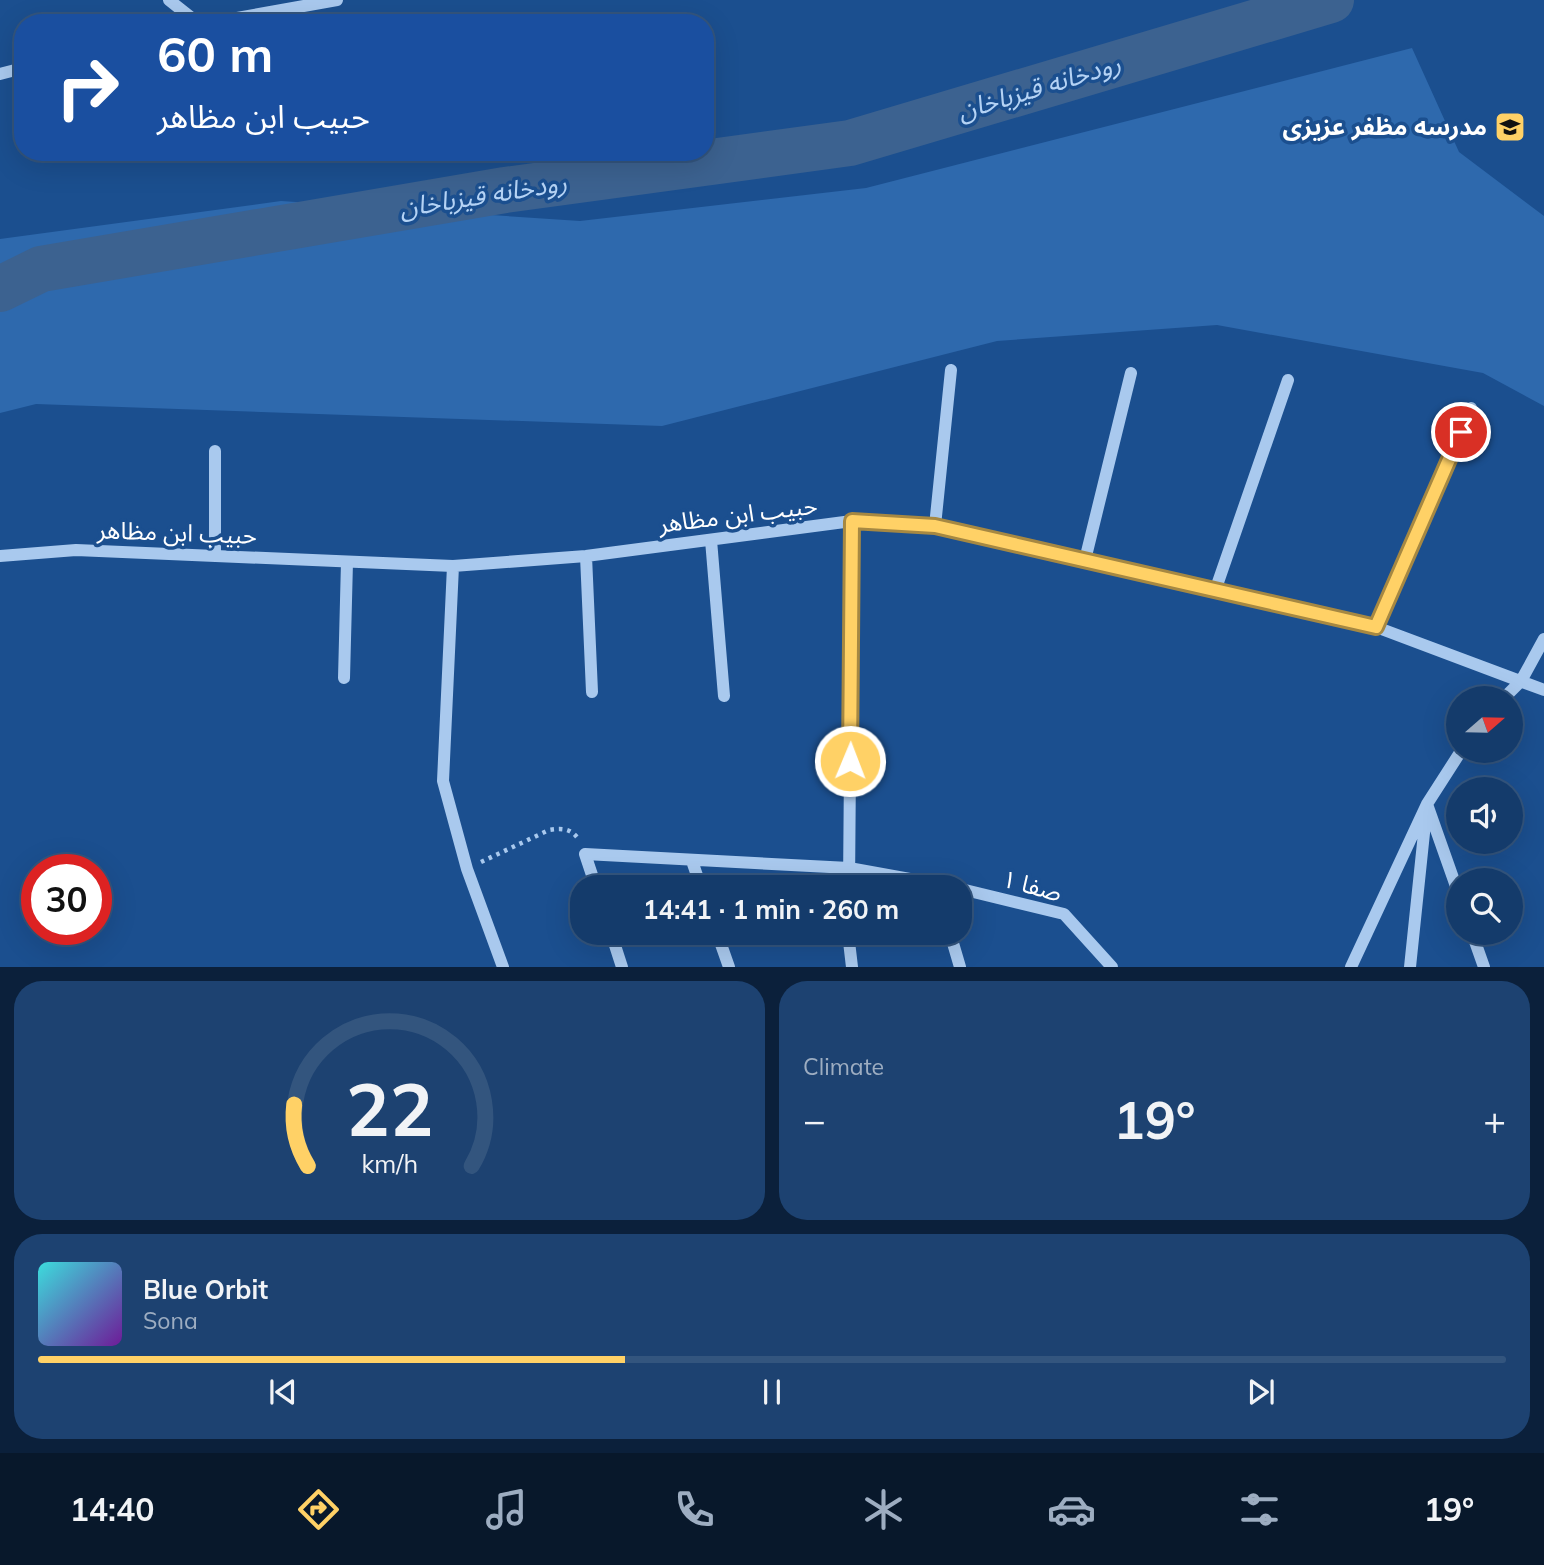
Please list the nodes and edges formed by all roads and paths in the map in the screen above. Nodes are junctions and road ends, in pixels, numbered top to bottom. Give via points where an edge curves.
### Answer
1 (169, 0) edge
2 (337, 0) edge
3 (187, 14) edge
4 (259, 14) edge
5 (951, 370) dead end
6 (1131, 373) dead end
7 (1288, 380) dead end
8 (1471, 408) dead end
9 (215, 451) dead end
10 (852, 521) junction
11 (935, 526) junction
12 (711, 540) junction
13 (0, 555) edge
14 (215, 556) junction
15 (586, 556) junction
16 (1085, 560) junction
17 (347, 562) junction
18 (453, 566) junction
19 (1215, 591) junction
20 (1376, 627) junction
21 (1544, 639) edge
22 (344, 678) dead end
23 (1521, 681) junction
24 (1516, 686) edge
25 (1544, 690) edge
26 (593, 692) dead end
27 (724, 696) dead end
28 (1453, 763) edge
29 (1427, 804) junction
30 (585, 853) junction
31 (692, 861) junction
32 (849, 868) junction
33 (1450, 868) edge
34 (467, 869) junction
35 (592, 875) edge
36 (697, 875) edge
37 (849, 875) edge
38 (885, 875) edge
39 (972, 892) edge
40 (615, 945) edge
41 (721, 945) edge
42 (849, 945) edge
43 (954, 945) edge
44 (1476, 945) edge
45 (503, 967) edge
46 (622, 967) edge
47 (729, 967) edge
48 (852, 967) edge
49 (960, 967) edge
50 (1112, 967) edge
51 (1351, 967) edge
52 (1410, 967) edge
53 (1484, 967) edge

1 - 3 street
2 - 4 street
5 - 11 street
6 - 16 street
7 - 19 street
8 - 20 street
9 - 14 street
10 - 11 street, حبیب ابن مظاهر
10 - 12 street, حبیب ابن مظاهر
10 - 32 street
11 - 16 street, حبیب ابن مظاهر
12 - 15 street, حبیب ابن مظاهر
12 - 27 street
13 - 14 street, حبیب ابن مظاهر via 76,550
14 - 17 street, حبیب ابن مظاهر
15 - 18 street, حبیب ابن مظاهر
15 - 26 street
16 - 19 street, حبیب ابن مظاهر
17 - 18 street, حبیب ابن مظاهر
17 - 22 street
18 - 34 street via 443,781
19 - 20 street, حبیب ابن مظاهر
20 - 23 street, حبیب ابن مظاهر
21 - 23 street
23 - 24 street
23 - 25 street, حبیب ابن مظاهر
28 - 29 street
29 - 33 street
29 - 51 street
29 - 52 street
30 - 31 street
30 - 34 path via 578,837 561,828
30 - 35 street
31 - 32 street
31 - 36 street
32 - 37 street
32 - 38 street
34 - 45 street
39 - 50 street, صفا ۱ via 1065,914
40 - 46 street
41 - 47 street
42 - 48 street
43 - 49 street
44 - 53 street

